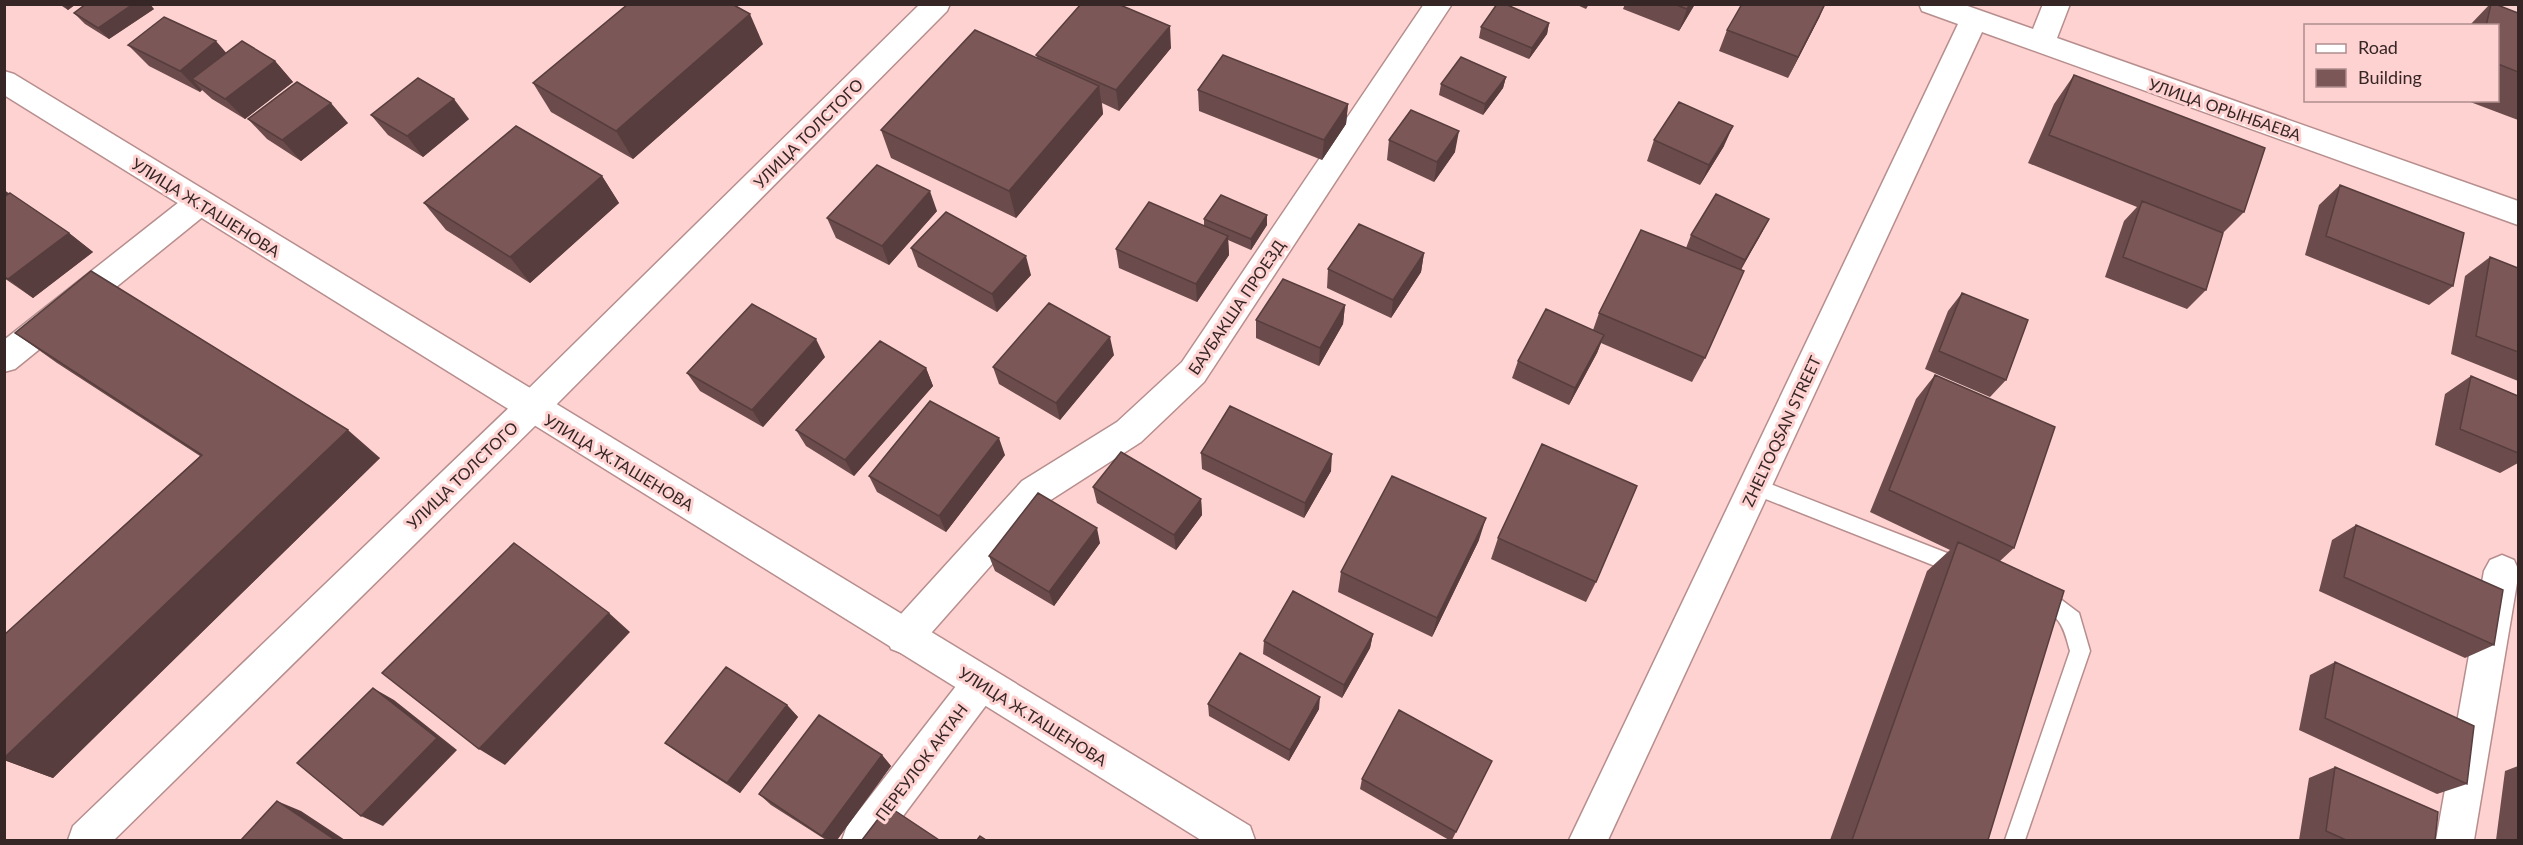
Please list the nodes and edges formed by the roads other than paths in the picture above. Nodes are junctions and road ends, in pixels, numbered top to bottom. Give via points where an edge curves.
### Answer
1 (937, 4) edge
2 (1439, 4) edge
3 (1932, 4) edge
4 (2057, 4) edge
5 (1974, 21) junction
6 (2041, 44) junction
7 (4, 81) edge
8 (199, 203) junction
9 (2518, 213) edge
10 (4, 359) edge
11 (531, 408) junction
12 (1755, 486) junction
13 (2502, 571) dead end
14 (1983, 576) edge
15 (2026, 593) edge
16 (904, 637) junction
17 (980, 684) junction
18 (87, 840) edge
19 (861, 840) edge
20 (1236, 840) edge
21 (1588, 840) edge
22 (2015, 840) edge
23 (2455, 840) edge

1 - 11 street, УЛИЦА ТОЛСТОГО
2 - 16 street, БАУБАКША ПРОЕЗД via 1193,372 1130,432 1034,492
3 - 5 street, УЛИЦА ОРЫНБАЕВА
4 - 6 street
5 - 6 street, УЛИЦА ОРЫНБАЕВА
5 - 12 street, ZHELTOQSAN STREET
6 - 9 street, УЛИЦА ОРЫНБАЕВА
7 - 8 street, УЛИЦА Ж.ТАШЕНОВА
8 - 10 street
8 - 11 street, УЛИЦА Ж.ТАШЕНОВА
11 - 16 street, УЛИЦА Ж.ТАШЕНОВА
11 - 18 street, УЛИЦА ТОЛСТОГО
12 - 14 lane
12 - 21 street, ZHELTOQSAN STREET
13 - 23 street
15 - 22 lane via 2048,601 2072,620 2080,651
16 - 17 street, УЛИЦА Ж.ТАШЕНОВА
17 - 19 street, ПЕРЕУЛОК АКТАН
17 - 20 street, УЛИЦА Ж.ТАШЕНОВА

